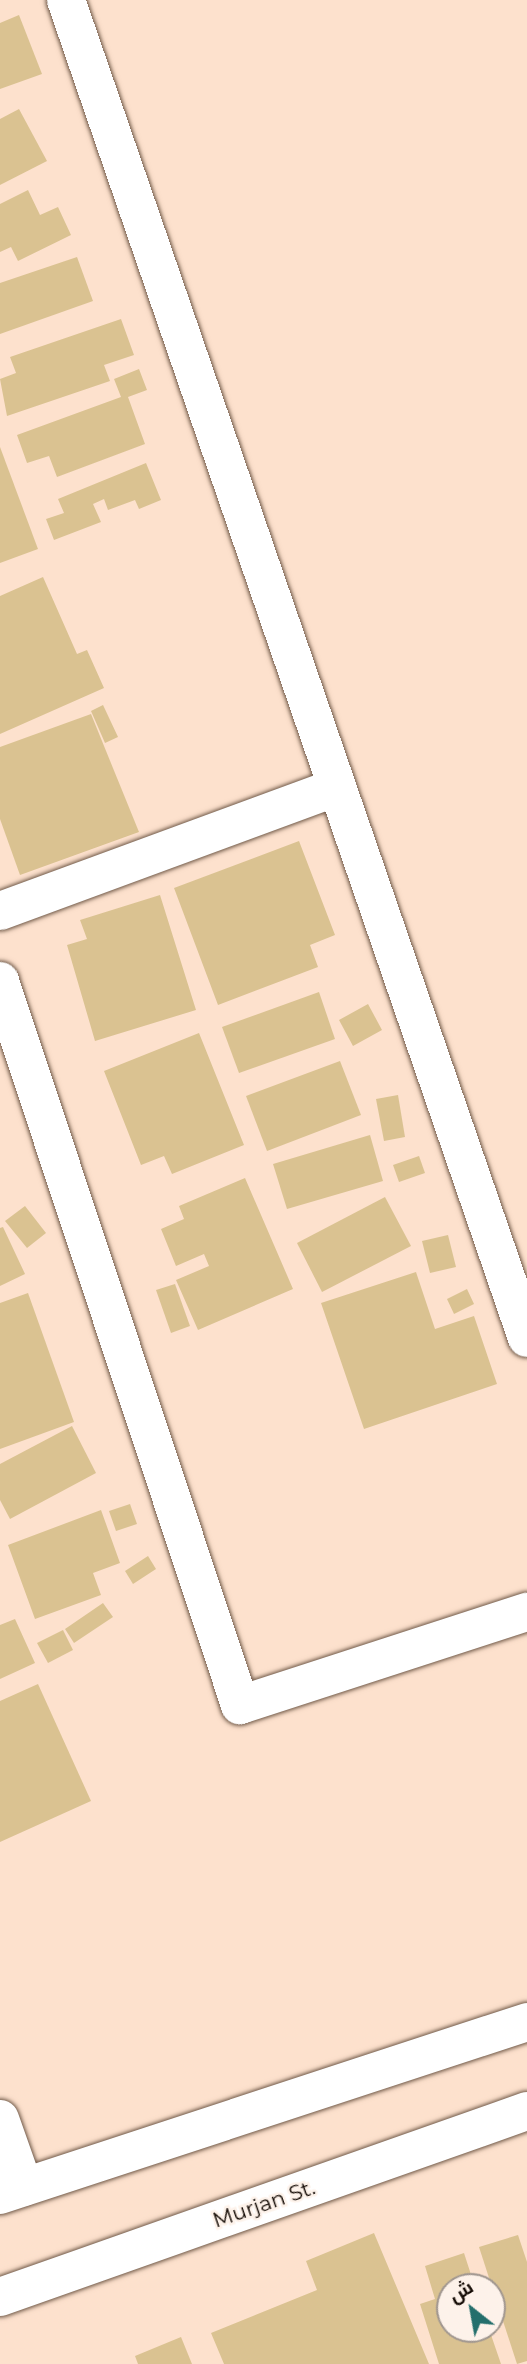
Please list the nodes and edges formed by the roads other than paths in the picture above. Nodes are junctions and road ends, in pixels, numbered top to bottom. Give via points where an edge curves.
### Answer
1 (66, 0) edge
2 (337, 787) junction
3 (0, 911) edge
4 (0, 981) edge
5 (527, 1338) edge
6 (527, 1612) edge
7 (527, 2022) edge
8 (527, 2111) edge
9 (0, 2119) edge
10 (12, 2191) edge
11 (0, 2297) edge

1 - 2 street
2 - 3 street
2 - 5 street
4 - 6 street via 240,1706
7 - 10 street
8 - 11 street, Murjan St.
9 - 10 street

